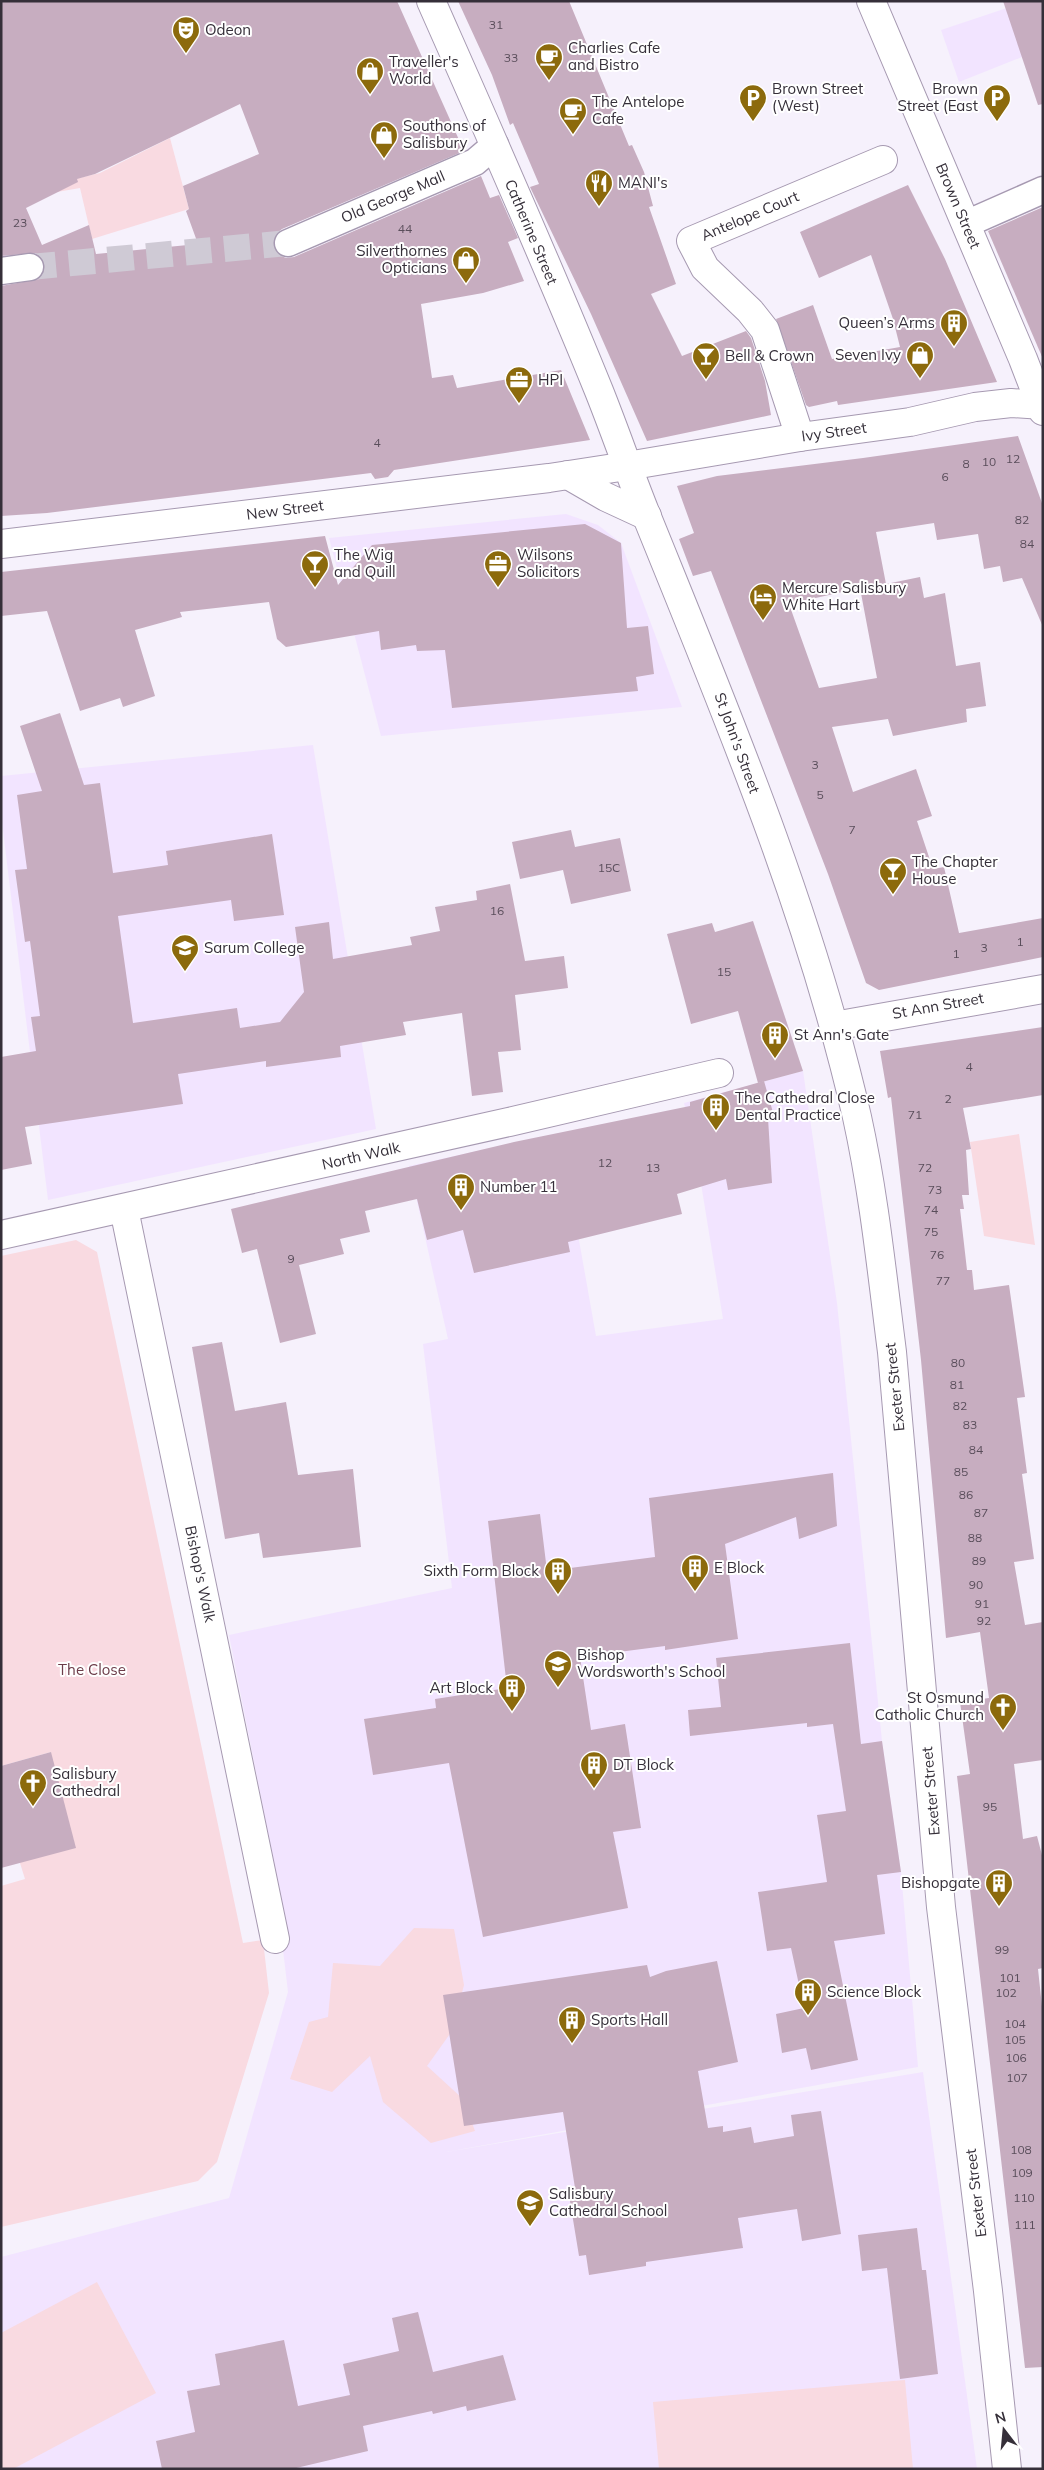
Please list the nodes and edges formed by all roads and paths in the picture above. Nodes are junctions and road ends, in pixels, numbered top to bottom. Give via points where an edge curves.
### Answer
1 (430, 1) edge
2 (871, 1) edge
3 (494, 145) junction
4 (883, 160) dead end
5 (1043, 190) edge
6 (966, 224) junction
7 (288, 243) tunnel mouth
8 (30, 267) tunnel mouth
9 (1, 271) edge
10 (1042, 407) edge
11 (800, 437) junction
12 (627, 466) junction
13 (568, 475) junction
14 (647, 516) junction
15 (1, 544) edge
16 (1043, 989) edge
17 (834, 1026) junction
18 (719, 1073) dead end
19 (124, 1209) junction
20 (1, 1235) edge
21 (275, 1939) dead end
22 (1007, 2469) edge

1 - 3 street, Catherine Street
2 - 6 street, Brown Street
3 - 7 street, Old George Mall via 475,162
3 - 12 street, Catherine Street via 599,391
4 - 11 street, Antelope Court via 691,241 705,268 758,320
5 - 6 street
6 - 10 street, Brown Street
8 - 9 street
10 - 11 street, Ivy Street via 1011,403 975,407 910,422
11 - 12 street, Ivy Street
12 - 13 street, New Street
12 - 14 street, St John's Street
13 - 14 street
13 - 15 street, New Street
14 - 17 street, St John's Street via 689,617 790,886
16 - 17 street, St Ann Street
17 - 22 street, Exeter Street via 862,1140 892,1352 941,1907
18 - 19 street, North Walk
19 - 20 street, North Walk
19 - 21 street, Bishop's Walk

